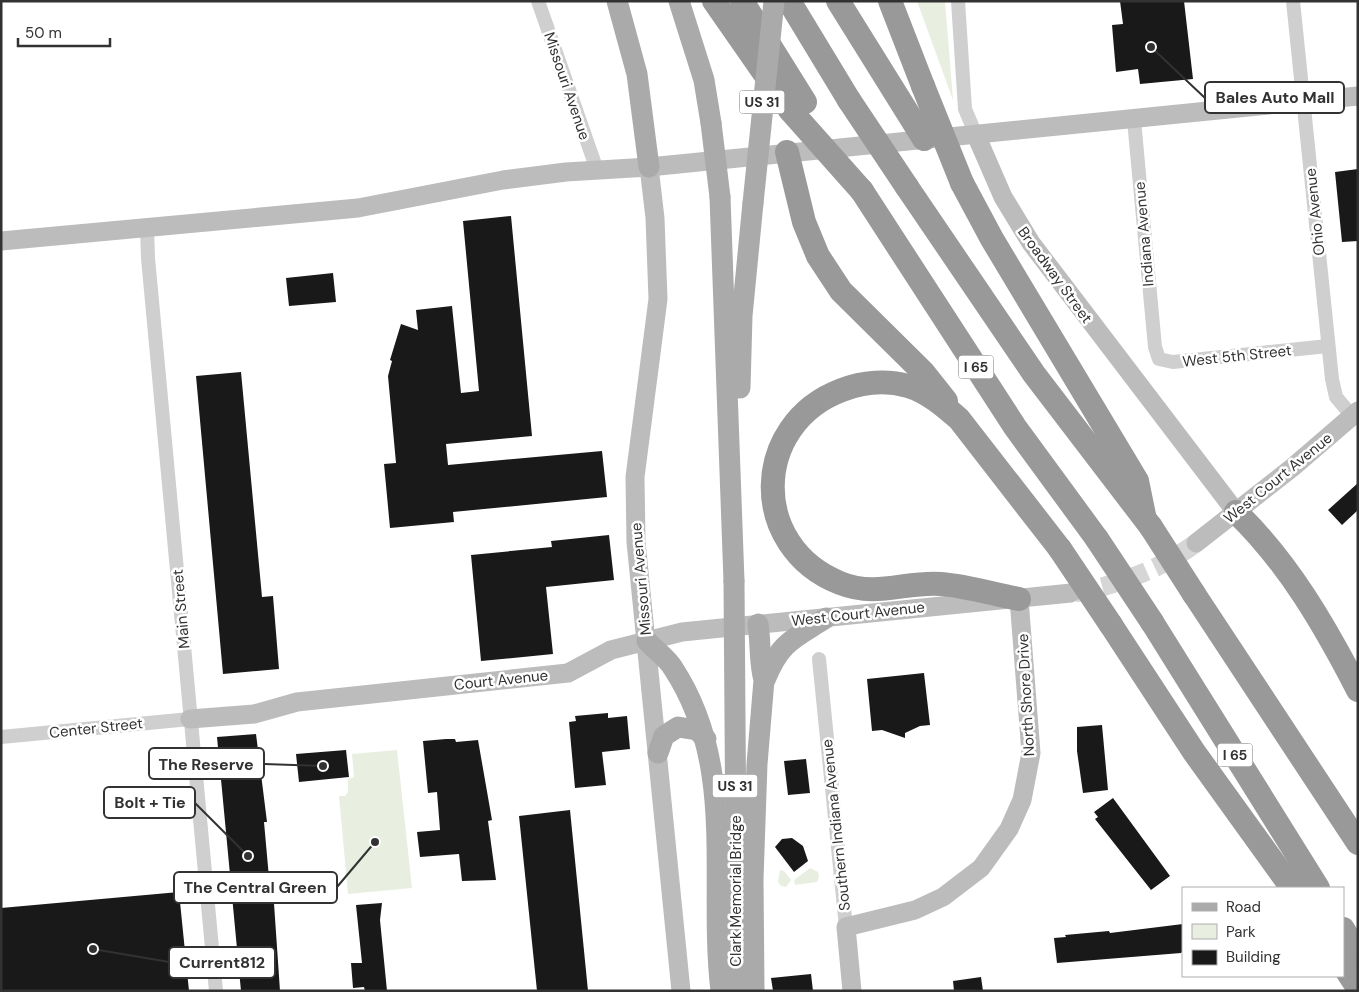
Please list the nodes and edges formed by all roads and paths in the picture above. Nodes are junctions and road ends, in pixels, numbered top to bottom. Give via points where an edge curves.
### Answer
1 (538, 1) edge
2 (617, 1) edge
3 (679, 1) edge
4 (714, 1) edge
5 (742, 1) edge
6 (774, 1) edge
7 (789, 1) edge
8 (838, 1) edge
9 (890, 1) edge
10 (958, 1) edge
11 (1293, 1) edge
12 (1358, 96) edge
13 (1304, 102) junction
14 (798, 106) junction
15 (1134, 120) junction
16 (976, 135) junction
17 (924, 139) junction
18 (788, 152) junction
19 (649, 167) junction
20 (597, 170) junction
21 (147, 228) junction
22 (1, 241) edge
23 (1328, 346) junction
24 (1155, 347) joint
25 (1355, 414) edge
26 (983, 447) junction
27 (1236, 512) junction
28 (1148, 524) junction
29 (1196, 542) tunnel mouth
30 (734, 581) junction
31 (1071, 593) tunnel mouth
32 (1019, 598) junction
33 (826, 618) junction
34 (758, 624) junction
35 (646, 641) junction
36 (819, 659) dead end
37 (764, 680) junction
38 (1358, 690) edge
39 (190, 719) junction
40 (1, 737) edge
41 (706, 738) junction
42 (658, 753) junction
43 (1358, 843) edge
44 (1291, 887) edge
45 (1317, 887) edge
46 (846, 926) junction
47 (1344, 931) edge
48 (1358, 954) edge
49 (1344, 967) edge
50 (1358, 988) edge
51 (216, 991) edge
52 (681, 991) edge
53 (721, 991) edge
54 (737, 991) edge
55 (754, 991) edge
56 (852, 991) edge

1 - 20 street, Missouri Avenue
2 - 19 main road via 637,74
3 - 30 main road, US 31, bridge via 704,80 720,197
4 - 14 highway
5 - 14 highway, I 65
6 - 30 main road, US 31, bridge via 742,316
7 - 28 highway, bridge via 849,100 1034,374
8 - 17 highway
9 - 28 highway, bridge via 962,183 1137,481
10 - 16 street, Broadway Street via 965,109
11 - 13 street, Ohio Avenue
12 - 13 street
13 - 15 street
13 - 23 street, Ohio Avenue
14 - 45 highway, I 65, bridge via 862,192 1015,427 1097,539
15 - 16 street
15 - 24 street, Indiana Avenue
16 - 17 street
16 - 27 street, Broadway Street via 1012,215 1031,243
17 - 18 street
18 - 19 street
18 - 26 highway via 804,222 818,256 841,291 923,372
19 - 20 street
19 - 35 street, Missouri Avenue via 655,218 658,299 635,478 636,542
20 - 21 street via 503,180 358,208
21 - 22 street
21 - 39 street, Main Street
23 - 24 street, West 5th Street via 1173,362 1159,360
23 - 25 street, Ohio Avenue via 1336,397
25 - 27 street, West Court Avenue
26 - 32 highway via 959,419 918,390 870,382 849,387 810,406 782,443 772,488 775,510 781,531 796,552 813,569 839,583 874,590 940,584
26 - 44 highway, bridge via 1060,549 1194,752
27 - 29 street, West Court Avenue
27 - 38 highway via 1258,534 1308,601
28 - 43 highway, bridge
30 - 54 main road, Clark Memorial Bridge / US 31, bridge
31 - 32 street, West Court Avenue
32 - 33 street, West Court Avenue
32 - 46 street, North Shore Drive via 1031,753 1022,800 1009,830 981,868 943,897 915,910
33 - 34 street, West Court Avenue
33 - 37 main road via 782,647
34 - 35 street, West Court Avenue via 682,632
34 - 37 main road
35 - 39 street, Court Avenue via 611,650 568,674 297,702 254,714
35 - 41 main road via 672,667
35 - 42 street, Missouri Avenue
36 - 46 street, Southern Indiana Avenue
37 - 55 main road via 756,797
39 - 40 street, Center Street
39 - 51 street, Main Street
41 - 42 main road via 697,730 678,727 664,736
41 - 53 main road via 714,773
42 - 52 street, Missouri Avenue
46 - 56 street, Southern Indiana Avenue
47 - 48 highway
49 - 50 highway

